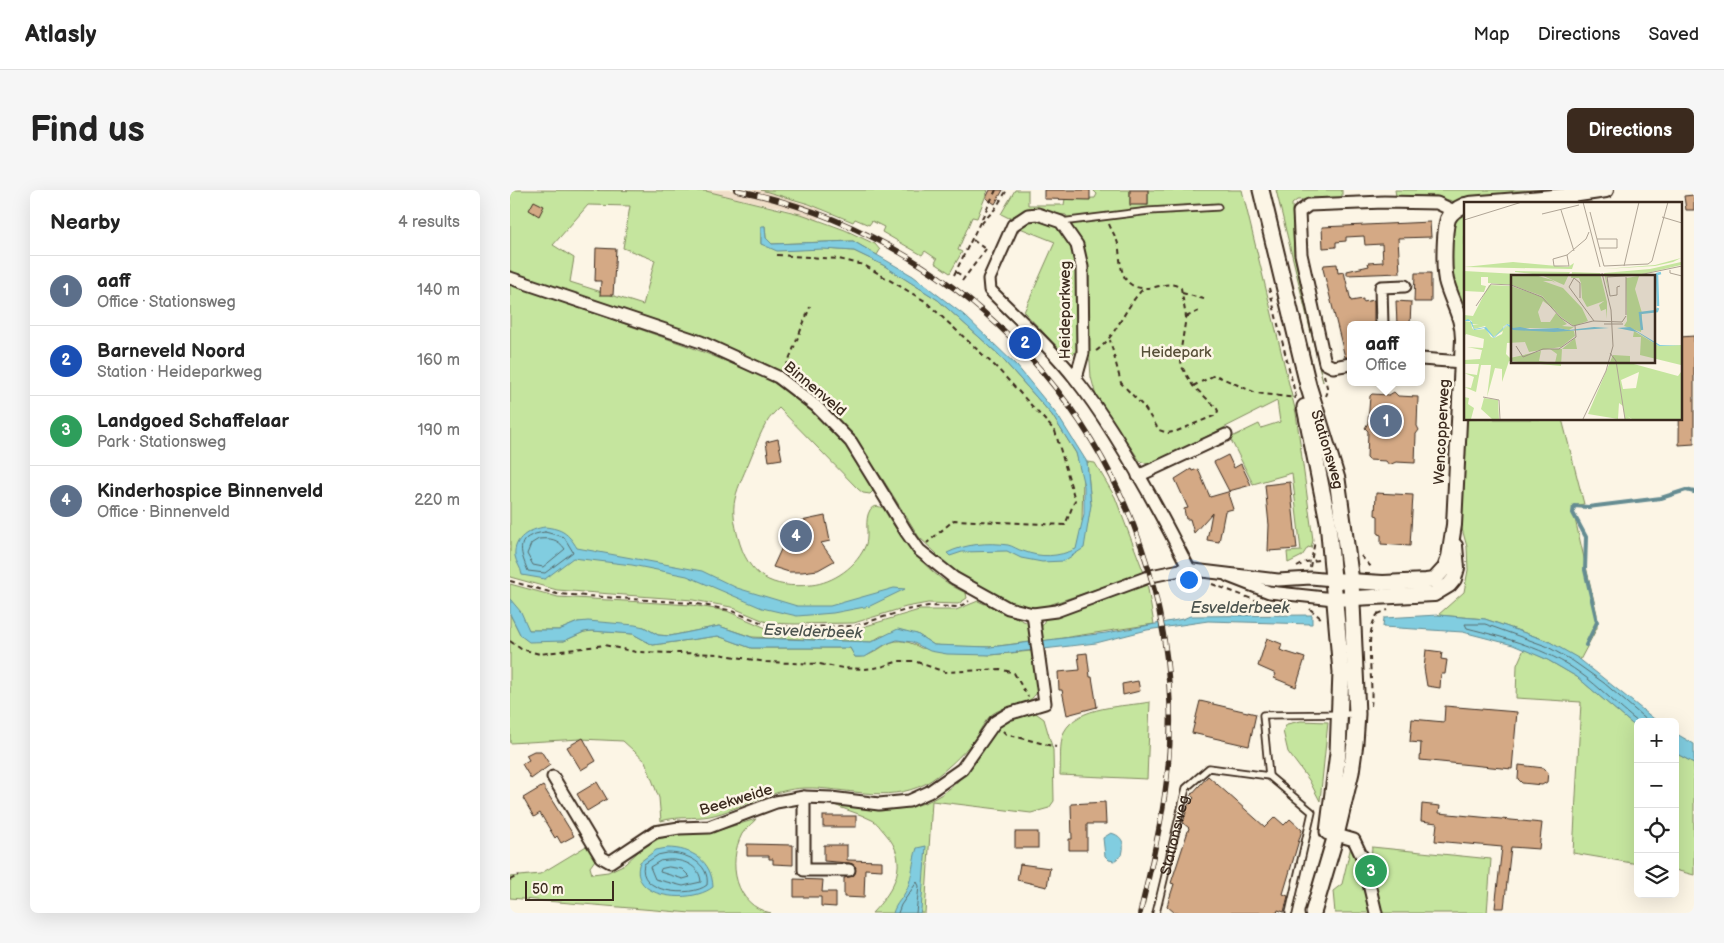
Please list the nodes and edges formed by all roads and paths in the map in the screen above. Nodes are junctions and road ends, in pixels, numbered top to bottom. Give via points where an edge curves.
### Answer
1 (996, 190) edge
2 (1007, 190) edge
3 (1253, 190) edge
4 (1261, 190) edge
5 (1606, 190) edge
6 (1493, 202) edge
7 (1218, 207) dead end
8 (1460, 208) edge
9 (1108, 216) junction
10 (1060, 222) junction
11 (979, 225) junction
12 (973, 240) junction
13 (777, 256) dead end
14 (956, 272) junction
15 (954, 275) dead end
16 (964, 277) junction
17 (510, 278) edge
18 (962, 281) dead end
19 (1405, 286) dead end
20 (1143, 289) junction
21 (1182, 293) junction
22 (1204, 299) dead end
23 (810, 307) dead end
24 (1202, 310) dead end
25 (1186, 318) junction
26 (1382, 321) edge
27 (1110, 340) junction
28 (1083, 353) junction
29 (1425, 359) edge
30 (1462, 362) junction
31 (1347, 364) edge
32 (1328, 366) junction
33 (780, 378) junction
34 (1076, 378) junction
35 (1193, 386) junction
36 (1296, 398) dead end
37 (1322, 399) dead end
38 (1226, 434) dead end
39 (1138, 476) junction
40 (1454, 525) junction
41 (919, 550) junction
42 (1189, 570) junction
43 (1220, 572) junction
44 (1333, 580) junction
45 (510, 581) edge
46 (1351, 581) junction
47 (977, 591) junction
48 (1334, 599) junction
49 (1352, 599) junction
50 (1312, 610) dead end
51 (1033, 614) junction
52 (1324, 621) dead end
53 (510, 641) edge
54 (1033, 705) junction
55 (1341, 714) junction
56 (1357, 714) junction
57 (995, 722) junction
58 (1056, 746) dead end
59 (1269, 776) junction
60 (553, 777) dead end
61 (804, 797) junction
62 (1332, 834) junction
63 (849, 870) dead end
64 (519, 874) dead end
65 (510, 880) edge
66 (1156, 913) edge
67 (1289, 913) edge
68 (1313, 913) edge
69 (1376, 913) edge

1 - 11 path
2 - 11 path
3 - 44 main road, Stationsweg via 1311,430 1328,521
4 - 46 main road, Stationsweg via 1308,385 1337,479
5 - 6 street
7 - 9 lane
8 - 30 street, Wencopperweg via 1448,219 1445,274 1462,319
8 - 32 street, Wencopperweg via 1437,203 1384,202 1303,207 1300,212 1301,254
9 - 10 lane
9 - 20 path via 1119,249 1120,268 1126,280
10 - 28 street, Heideparkweg via 1072,236 1081,256
10 - 34 street, Heideparkweg via 1038,214 1013,226 988,285
11 - 12 path
12 - 14 path
12 - 16 path via 986,249
13 - 41 path via 839,259 864,265 926,301 997,368 1055,431 1075,500 1065,525 954,520
14 - 15 path
14 - 16 path
16 - 18 path
17 - 33 street, Binnenveld via 701,342
19 - 26 street via 1381,287
20 - 21 path via 1168,284 1177,285
20 - 27 path via 1131,301
21 - 22 path
21 - 25 path
23 - 33 path
24 - 25 path
25 - 35 path via 1180,355 1182,367
27 - 28 path via 1096,351
27 - 35 path via 1121,383 1144,407 1159,430 1177,431 1216,415 1216,407
28 - 34 street, Heideparkweg
29 - 30 street
30 - 40 street, Wencopperweg
31 - 32 street
32 - 37 path via 1324,376 1328,394
33 - 41 street, Binnenveld via 816,406 850,442
34 - 39 street, Heideparkweg
35 - 36 path via 1215,375 1256,393
38 - 39 street
39 - 42 street, Heideparkweg
40 - 46 street, Wencopperweg via 1448,562 1434,580
40 - 49 street, Wencopperweg via 1457,568 1454,579 1442,590 1434,594
41 - 47 street, Binnenveld via 954,578
42 - 43 street, Binnenveld
42 - 51 street, Binnenveld via 1151,576 1056,611
43 - 44 street, Binnenveld via 1278,580
43 - 48 street, Binnenveld via 1269,592
44 - 46 street
44 - 48 main road, Stationsweg
45 - 47 path via 558,594 692,603 729,610 768,626 815,628 856,626 928,606 959,607
46 - 49 main road, Stationsweg
47 - 51 street, Binnenveld via 1008,608
48 - 49 street
48 - 55 main road, Stationsweg
49 - 56 main road, Stationsweg
50 - 52 path
51 - 54 street, Beekweide via 1045,703
53 - 54 path via 521,649 540,654 604,645 643,652 719,654 766,662 843,668 864,669 914,661 945,672 1000,669 1014,673
54 - 57 street, Beekweide
55 - 56 lane
55 - 59 lane via 1263,715
55 - 62 main road, Stationsweg
56 - 62 main road, Stationsweg via 1351,772
57 - 58 path via 1006,734
57 - 61 street, Beekweide via 962,769 929,792 909,801 879,804
59 - 66 lane, Stationsweg via 1209,768 1186,788
59 - 67 lane via 1312,812
60 - 61 street, Beekweide via 601,857 610,862 655,832 709,827 776,802
61 - 63 street via 804,870
62 - 68 main road, Stationsweg
62 - 69 street via 1354,840 1363,859
64 - 65 path

